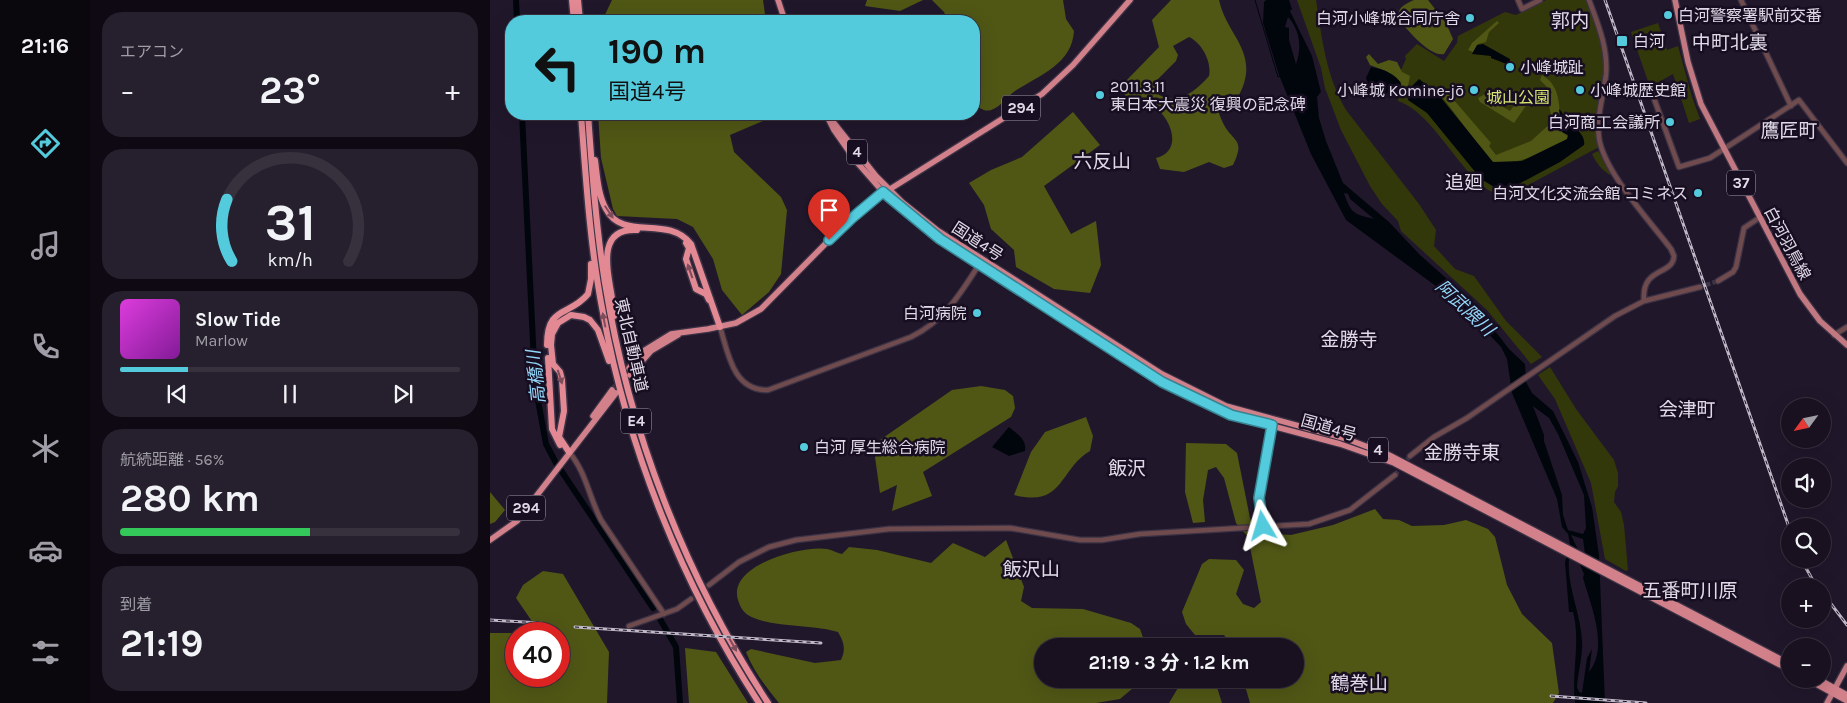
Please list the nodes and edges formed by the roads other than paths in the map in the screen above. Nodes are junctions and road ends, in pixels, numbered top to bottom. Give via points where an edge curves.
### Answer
1 (572, 0) edge
2 (578, 0) edge
3 (778, 0) edge
4 (1130, 0) edge
5 (1518, 0) edge
6 (1540, 0) edge
7 (1589, 0) edge
8 (1675, 0) edge
9 (1741, 0) edge
10 (573, 15) edge
11 (579, 15) edge
12 (782, 15) edge
13 (1652, 93) dead end
14 (1791, 106) junction
15 (582, 120) edge
16 (589, 120) edge
17 (589, 120) edge
18 (829, 120) edge
19 (831, 120) edge
20 (1723, 149) junction
21 (1847, 163) edge
22 (889, 188) junction
23 (883, 192) junction
24 (588, 209) junction
25 (1759, 218) junction
26 (980, 262) junction
27 (1718, 281) tunnel mouth
28 (1700, 287) tunnel mouth
29 (1644, 301) junction
30 (720, 327) junction
31 (1847, 327) edge
32 (614, 332) junction
33 (684, 333) junction
34 (1834, 335) junction
35 (1847, 345) edge
36 (629, 368) tunnel mouth
37 (630, 375) tunnel mouth
38 (614, 392) tunnel mouth
39 (1272, 422) junction
40 (635, 441) junction
41 (569, 452) junction
42 (1410, 456) tunnel mouth
43 (1395, 475) tunnel mouth
44 (1263, 526) junction
45 (490, 540) edge
46 (1625, 581) junction
47 (709, 585) dead end
48 (691, 599) dead end
49 (664, 614) junction
50 (629, 626) dead end
51 (1781, 659) edge
52 (1781, 665) edge
53 (1847, 666) edge
54 (1829, 688) edge
55 (1831, 688) edge
56 (1834, 690) junction
57 (1847, 694) edge
58 (1847, 701) edge
59 (760, 703) edge
60 (768, 703) edge
61 (1827, 703) edge

1 - 10 highway
2 - 11 highway
3 - 12 highway
4 - 22 highway, 294 via 1073,65 1042,94
5 - 6 street via 1522,9
7 - 29 street via 1606,51 1599,132 1602,149 1614,174 1674,256 1670,264 1646,281
8 - 20 main road, 白河羽鳥線 / 37 via 1697,92
9 - 14 street
13 - 20 street via 1679,167 1710,158
14 - 20 street
14 - 21 street via 1799,100
15 - 24 highway, 東北自動車道 / E4
16 -> 30 highway via 605,209 619,223 672,230 688,240
17 - 32 highway, 東北自動車道 / E4 via 599,241
18 - 23 highway, 国道4号 / 4
19 - 22 highway, 国道4号 / 4
20 - 25 main road, 白河羽鳥線 / 37
22 - 23 highway, 294
22 - 26 highway, 国道4号 / 4
23 - 26 highway, 国道4号 / 4 via 940,239
23 - 30 highway, 294 via 847,222 761,309 745,319
40 -> 24 highway, 東北自動車道 / E4 via 608,343
24 - 41 highway via 590,288 584,298 551,319 547,331 552,429 558,442
25 - 27 street via 1744,228 1733,272
25 - 34 main road, 白河羽鳥線 / 37 via 1800,294
26 - 30 street via 952,307 923,331 768,390 750,387 736,373
26 - 39 highway, 国道4号 / 4 via 1162,382 1231,415
28 - 29 street
29 - 42 street via 1615,316 1499,396 1434,436
30 -> 32 highway via 707,296 696,289 686,259 689,248 686,243 672,233 633,229 615,235 607,249
30 - 33 highway, 294
31 - 34 street
32 -> 60 highway, 東北自動車道 / E4 via 641,436 667,509 716,614
33 - 36 highway, 294 via 661,339 645,350
33 - 37 highway, 294 via 651,351
34 - 35 main road, 白河羽鳥線 / 37
38 - 41 highway, 294
39 - 44 street via 1259,498
39 - 46 highway, 国道4号 / 4 via 1394,463
39 - 46 highway, 国道4号 / 4 via 1347,439 1389,454
40 -> 41 highway via 598,330 584,316 571,315 561,319 556,326 551,345 553,364 562,380 564,416 559,434
40 - 59 highway, 東北自動車道 / E4 via 663,516 698,594
41 - 45 highway, 294 via 517,521
41 - 49 street via 583,471 601,520
43 - 44 street via 1350,510 1337,516 1295,526
44 - 47 street via 1087,540 1010,528 890,529 796,540 769,547 744,559
46 - 51 highway, 国道4号 / 4
46 - 52 highway, 国道4号 / 4
48 - 49 street
49 - 50 street
53 - 56 main road
54 - 56 highway
55 - 56 highway
56 - 57 highway
56 - 58 highway
56 - 61 main road

